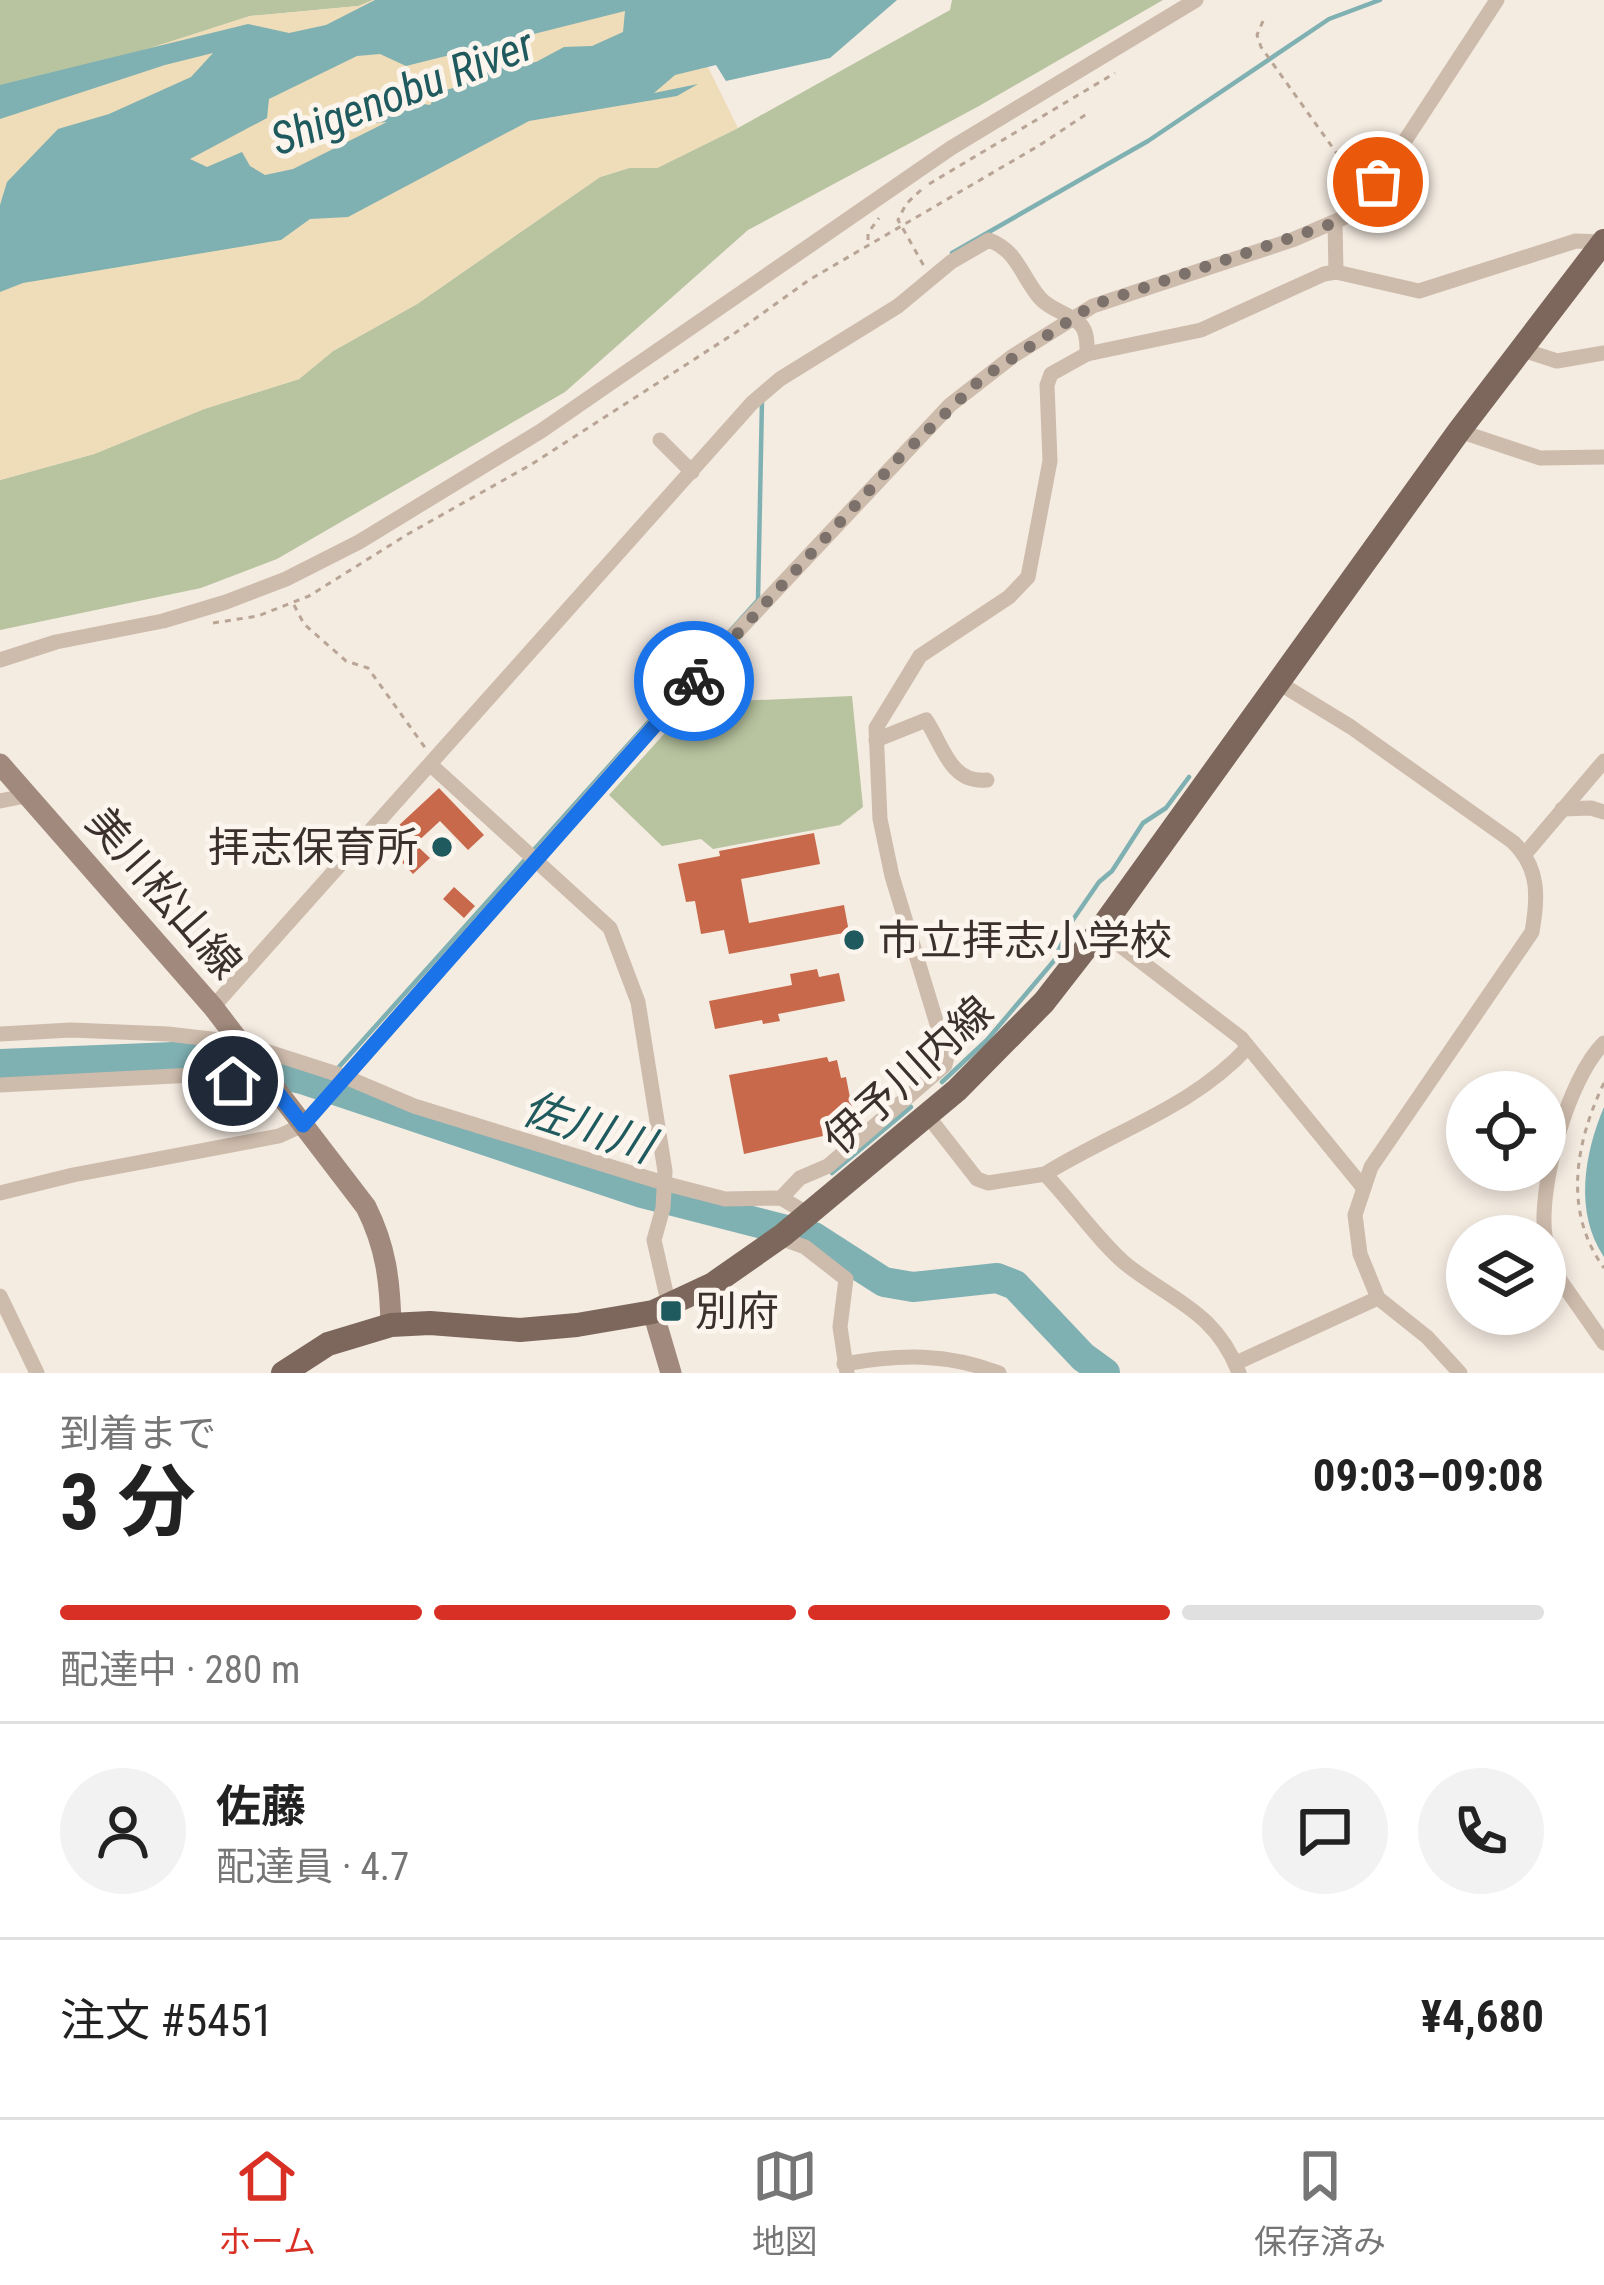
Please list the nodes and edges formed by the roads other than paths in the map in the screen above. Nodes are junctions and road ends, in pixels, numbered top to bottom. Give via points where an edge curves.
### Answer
1 (1196, 0) edge
2 (1496, 0) edge
3 (1334, 223) junction
4 (1604, 242) edge
5 (1336, 272) junction
6 (1071, 319) junction
7 (1520, 349) junction
8 (1604, 353) edge
9 (1087, 354) junction
10 (1459, 431) junction
11 (660, 440) dead end
12 (1604, 457) edge
13 (692, 472) junction
14 (0, 660) edge
15 (1279, 683) junction
16 (876, 740) junction
17 (1604, 761) edge
18 (0, 764) edge
19 (434, 764) junction
20 (987, 780) dead end
21 (26, 796) junction
22 (0, 801) edge
23 (1562, 809) junction
24 (1604, 812) edge
25 (1525, 854) junction
26 (535, 862) junction
27 (1100, 930) junction
28 (213, 1007) junction
29 (0, 1034) edge
30 (1604, 1043) edge
31 (240, 1046) junction
32 (1247, 1046) junction
33 (340, 1079) junction
34 (0, 1085) edge
35 (271, 1085) junction
36 (928, 1115) junction
37 (303, 1125) junction
38 (1045, 1174) junction
39 (666, 1185) junction
40 (1362, 1186) junction
41 (0, 1193) edge
42 (781, 1198) junction
43 (1546, 1215) edge
44 (793, 1227) junction
45 (1566, 1289) edge
46 (0, 1296) edge
47 (1378, 1298) junction
48 (661, 1309) junction
49 (392, 1325) junction
50 (8, 1327) edge
51 (1604, 1343) edge
52 (1238, 1368) edge
53 (846, 1369) edge
54 (37, 1373) edge
55 (283, 1373) edge
56 (671, 1373) edge
57 (999, 1373) edge
58 (1460, 1373) edge

1 - 14 street via 951,148 541,431 358,542 226,602
2 - 3 street via 1367,195
3 - 5 street
3 - 6 street
4 - 5 street via 1576,241 1419,292
4 - 7 main road, 伊予川内線
5 - 9 street via 1201,330
6 - 9 street via 1085,332
6 - 13 street via 1037,296 1012,252 989,240 766,390
6 - 26 street via 950,405
7 - 8 street via 1557,361
7 - 10 main road, 伊予川内線
9 - 16 street via 1056,369 1047,385 1050,461 1028,577 920,656
10 - 12 street via 1540,458
10 - 15 main road, 伊予川内線
11 - 13 street
13 - 19 street
15 - 25 street
15 - 27 main road, 伊予川内線
16 - 20 street via 926,720 956,773
16 - 42 street via 892,876 947,1057 829,1166 800,1178
17 - 23 street
18 - 21 main road, 美川松山線
19 - 26 street
19 - 28 street
21 - 22 street
21 - 28 main road, 美川松山線
23 - 24 street
23 - 25 street
25 - 40 street via 1537,890 1532,932
26 - 33 street
26 - 39 street via 616,939 638,1002
27 - 32 street
27 - 36 main road, 伊予川内線 via 1012,1037
28 - 31 main road, 美川松山線
29 - 31 street via 168,1034
30 - 43 street via 1570,1096
31 - 33 street
31 - 35 main road, 美川松山線
32 - 38 street via 1187,1098
32 - 40 street
33 - 37 street
33 - 39 street
34 - 35 street via 194,1075
35 - 37 main road, 美川松山線
36 - 38 street via 977,1180
36 - 44 main road, 伊予川内線
37 - 41 street
37 - 49 main road, 美川松山線 via 383,1241
38 - 52 street via 1126,1264 1197,1311
39 - 42 street via 725,1199
39 - 48 street via 654,1240
40 - 47 street via 1356,1232
42 - 44 street
44 - 48 main road, 伊予川内線 via 728,1275
44 - 53 street via 846,1280 839,1327
45 - 51 street
46 - 50 street
47 - 52 street
47 - 58 street
48 - 49 main road, 伊予川内線 via 520,1330
48 - 56 main road
49 - 55 main road, 伊予川内線 via 328,1344
50 - 54 street
53 - 57 street via 920,1355

